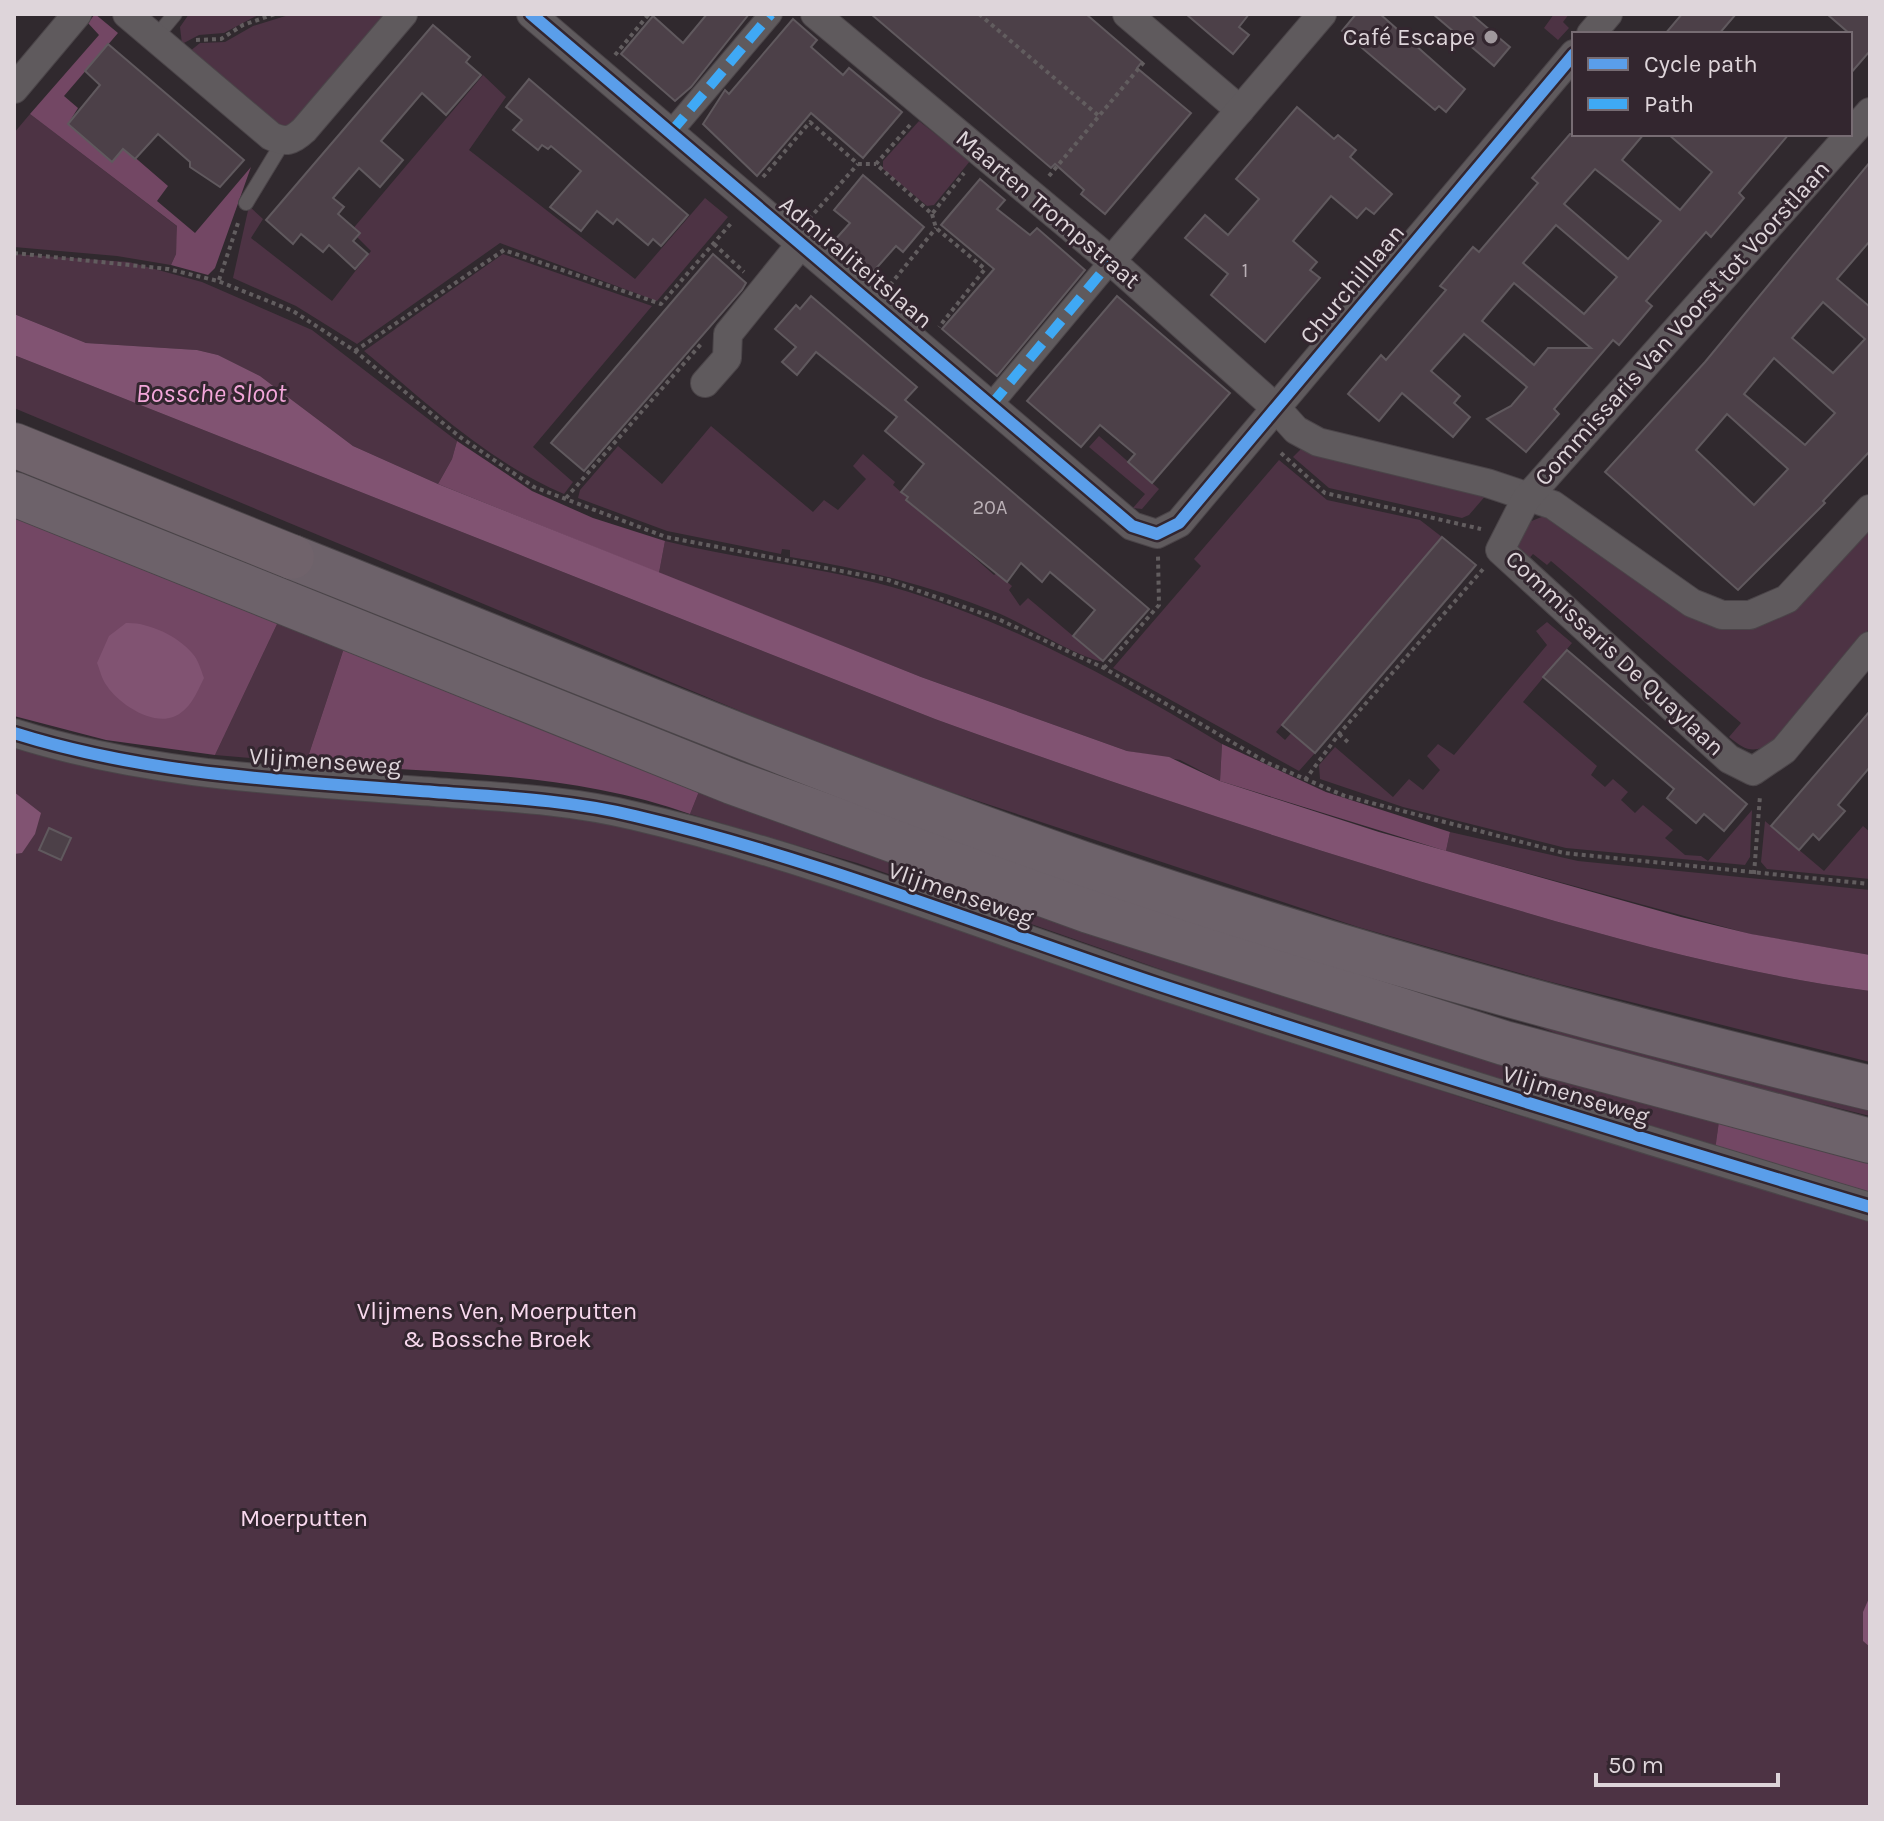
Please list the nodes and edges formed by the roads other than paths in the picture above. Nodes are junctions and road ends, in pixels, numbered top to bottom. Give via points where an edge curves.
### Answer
1 (77, 14) edge
2 (127, 14) edge
3 (175, 14) edge
4 (403, 14) edge
5 (531, 14) edge
6 (771, 14) edge
7 (815, 14) edge
8 (1127, 14) edge
9 (1322, 14) edge
10 (1608, 14) edge
11 (1593, 32) edge
12 (155, 38) junction
13 (1572, 56) edge
14 (14, 89) edge
15 (1240, 110) junction
16 (1870, 112) edge
17 (671, 132) junction
18 (1852, 132) edge
19 (1849, 136) edge
20 (283, 142) junction
21 (246, 203) road end
22 (796, 242) junction
23 (1111, 261) junction
24 (705, 383) dead end
25 (991, 405) junction
26 (1277, 409) junction
27 (14, 445) edge
28 (14, 494) edge
29 (1526, 499) junction
30 (1870, 509) edge
31 (1157, 534) joint
32 (292, 557) joint
33 (1870, 646) edge
34 (14, 733) edge
35 (1870, 1088) edge
36 (1870, 1141) edge
37 (1870, 1207) edge

1 - 14 street
2 - 12 street
3 - 12 lane
4 - 20 street via 304,130
5 - 17 street, Admiraliteitslaan
6 - 17 street
7 - 23 street, Maarten Trompstraat
8 - 15 street
9 - 15 street
10 - 11 street
12 - 20 street
13 - 26 street, Churchilllaan
15 - 23 street
16 - 18 street, Commissaris Van Voorst tot Voorstlaan
17 - 22 street, Admiraliteitslaan
19 - 29 street, Commissaris Van Voorst tot Voorstlaan
20 - 21 lane
22 - 24 street, Admiraliteitslaan via 728,334 727,358
22 - 25 street, Admiraliteitslaan
23 - 25 street
23 - 26 street, Maarten Trompstraat
25 - 31 street, Admiraliteitslaan via 1132,526
26 - 29 street via 1296,430 1318,442 1487,483
26 - 31 street, Churchilllaan via 1179,523
27 - 32 highway
28 - 36 main road, Vlijmenseweg via 732,782 1089,911 1504,1043
29 - 30 street via 1553,505 1692,603 1722,615 1750,615 1787,599
29 - 33 street, Commissaris De Quaylaan via 1503,543 1729,759 1753,771 1784,750
32 - 35 main road via 727,734 1157,888 1502,995
34 - 37 street, Vlijmenseweg via 134,763 230,776 539,799 733,840 1158,984

